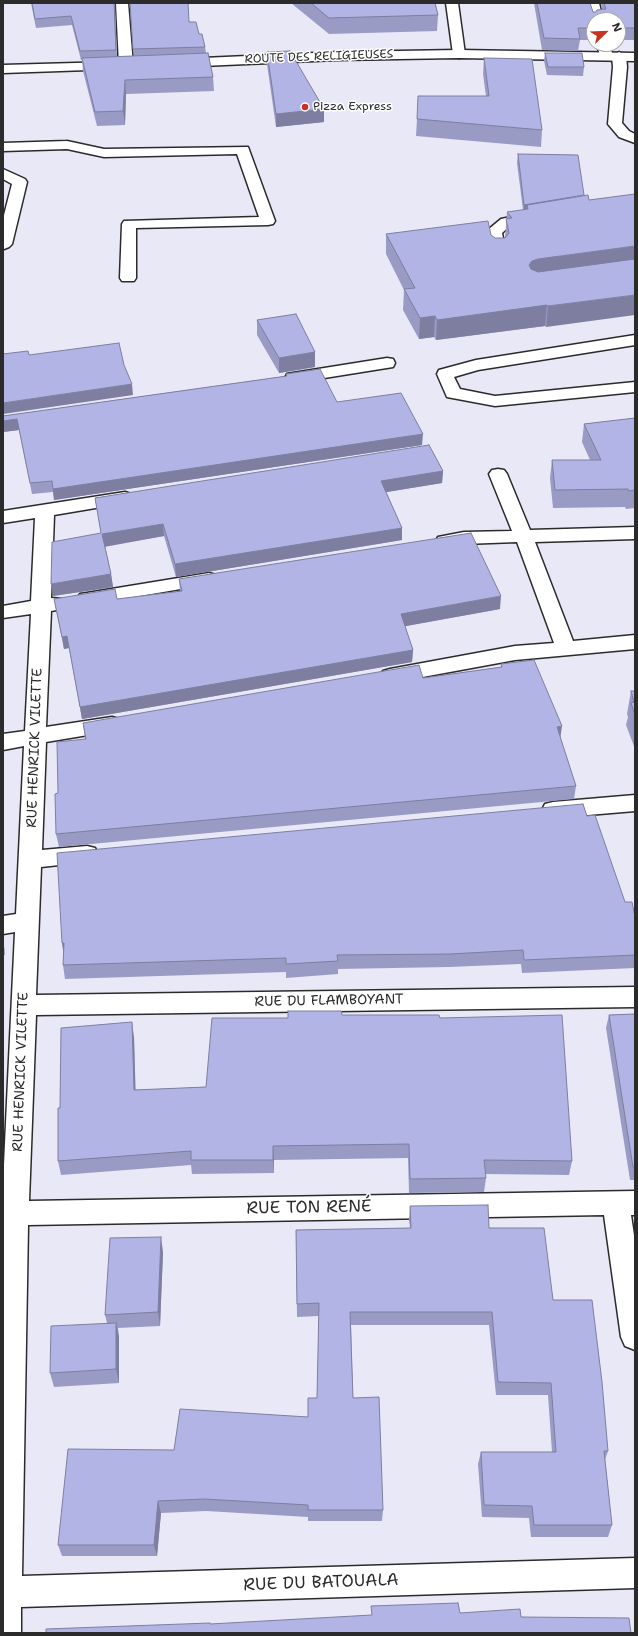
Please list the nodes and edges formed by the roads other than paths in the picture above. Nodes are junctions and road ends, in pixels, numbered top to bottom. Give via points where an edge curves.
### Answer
1 (122, 3) edge
2 (452, 3) edge
3 (610, 52) edge
4 (459, 54) junction
5 (635, 57) edge
6 (166, 63) edge
7 (142, 64) edge
8 (126, 65) junction
9 (3, 69) edge
10 (635, 139) edge
11 (3, 147) edge
12 (3, 173) edge
13 (552, 213) edge
14 (4, 244) dead end
15 (498, 254) edge
16 (128, 278) dead end
17 (635, 340) edge
18 (387, 364) dead end
19 (277, 380) edge
20 (635, 387) edge
21 (498, 474) dead end
22 (139, 496) edge
23 (45, 511) junction
24 (3, 517) edge
25 (635, 533) edge
26 (524, 537) junction
27 (425, 545) edge
28 (229, 576) edge
29 (42, 606) junction
30 (3, 612) edge
31 (635, 642) edge
32 (566, 648) junction
33 (374, 678) edge
34 (130, 721) edge
35 (35, 737) junction
36 (3, 742) edge
37 (635, 803) edge
38 (531, 812) edge
39 (110, 852) edge
40 (30, 860) junction
41 (28, 921) junction
42 (3, 925) edge
43 (635, 997) edge
44 (24, 1005) junction
45 (625, 1204) edge
46 (9, 1213) edge
47 (635, 1337) edge
48 (635, 1573) edge
49 (5, 1592) edge
50 (5, 1633) edge

1 - 8 street
2 - 4 street
3 - 4 street, ROUTE DES RELIGIEUSES
3 - 5 street, ROUTE DES RELIGIEUSES
3 - 10 street via 620,67 615,124 624,134
4 - 6 street, ROUTE DES RELIGIEUSES
7 - 8 street
8 - 9 street
11 - 16 street via 67,146 104,153 243,150 268,221 129,224
12 - 14 street via 20,182
13 - 15 street via 506,222 494,232
17 - 20 street via 476,365 445,374 453,393 495,401
18 - 19 street
21 - 26 street
22 - 23 street
23 - 24 street
23 - 29 street, RUE HENRICK VILETTE
25 - 26 street
26 - 27 street via 464,538
26 - 32 street
28 - 29 street
29 - 30 street
29 - 35 street, RUE HENRICK VILETTE
31 - 32 street
32 - 33 street via 515,653
34 - 35 street
35 - 36 street
35 - 40 street, RUE HENRICK VILETTE
37 - 38 street
39 - 40 street
40 - 41 street, RUE HENRICK VILETTE
41 - 42 street
41 - 44 street, RUE HENRICK VILETTE
43 - 44 street, RUE DU FLAMBOYANT
44 - 46 street, RUE HENRICK VILETTE
45 - 46 street, RUE TON RENÉ
45 - 47 street
46 - 49 street, RUE HENRICK VILETTE
48 - 49 street, RUE DU BATOUALA
49 - 50 street, RUE HENRICK VILETTE

